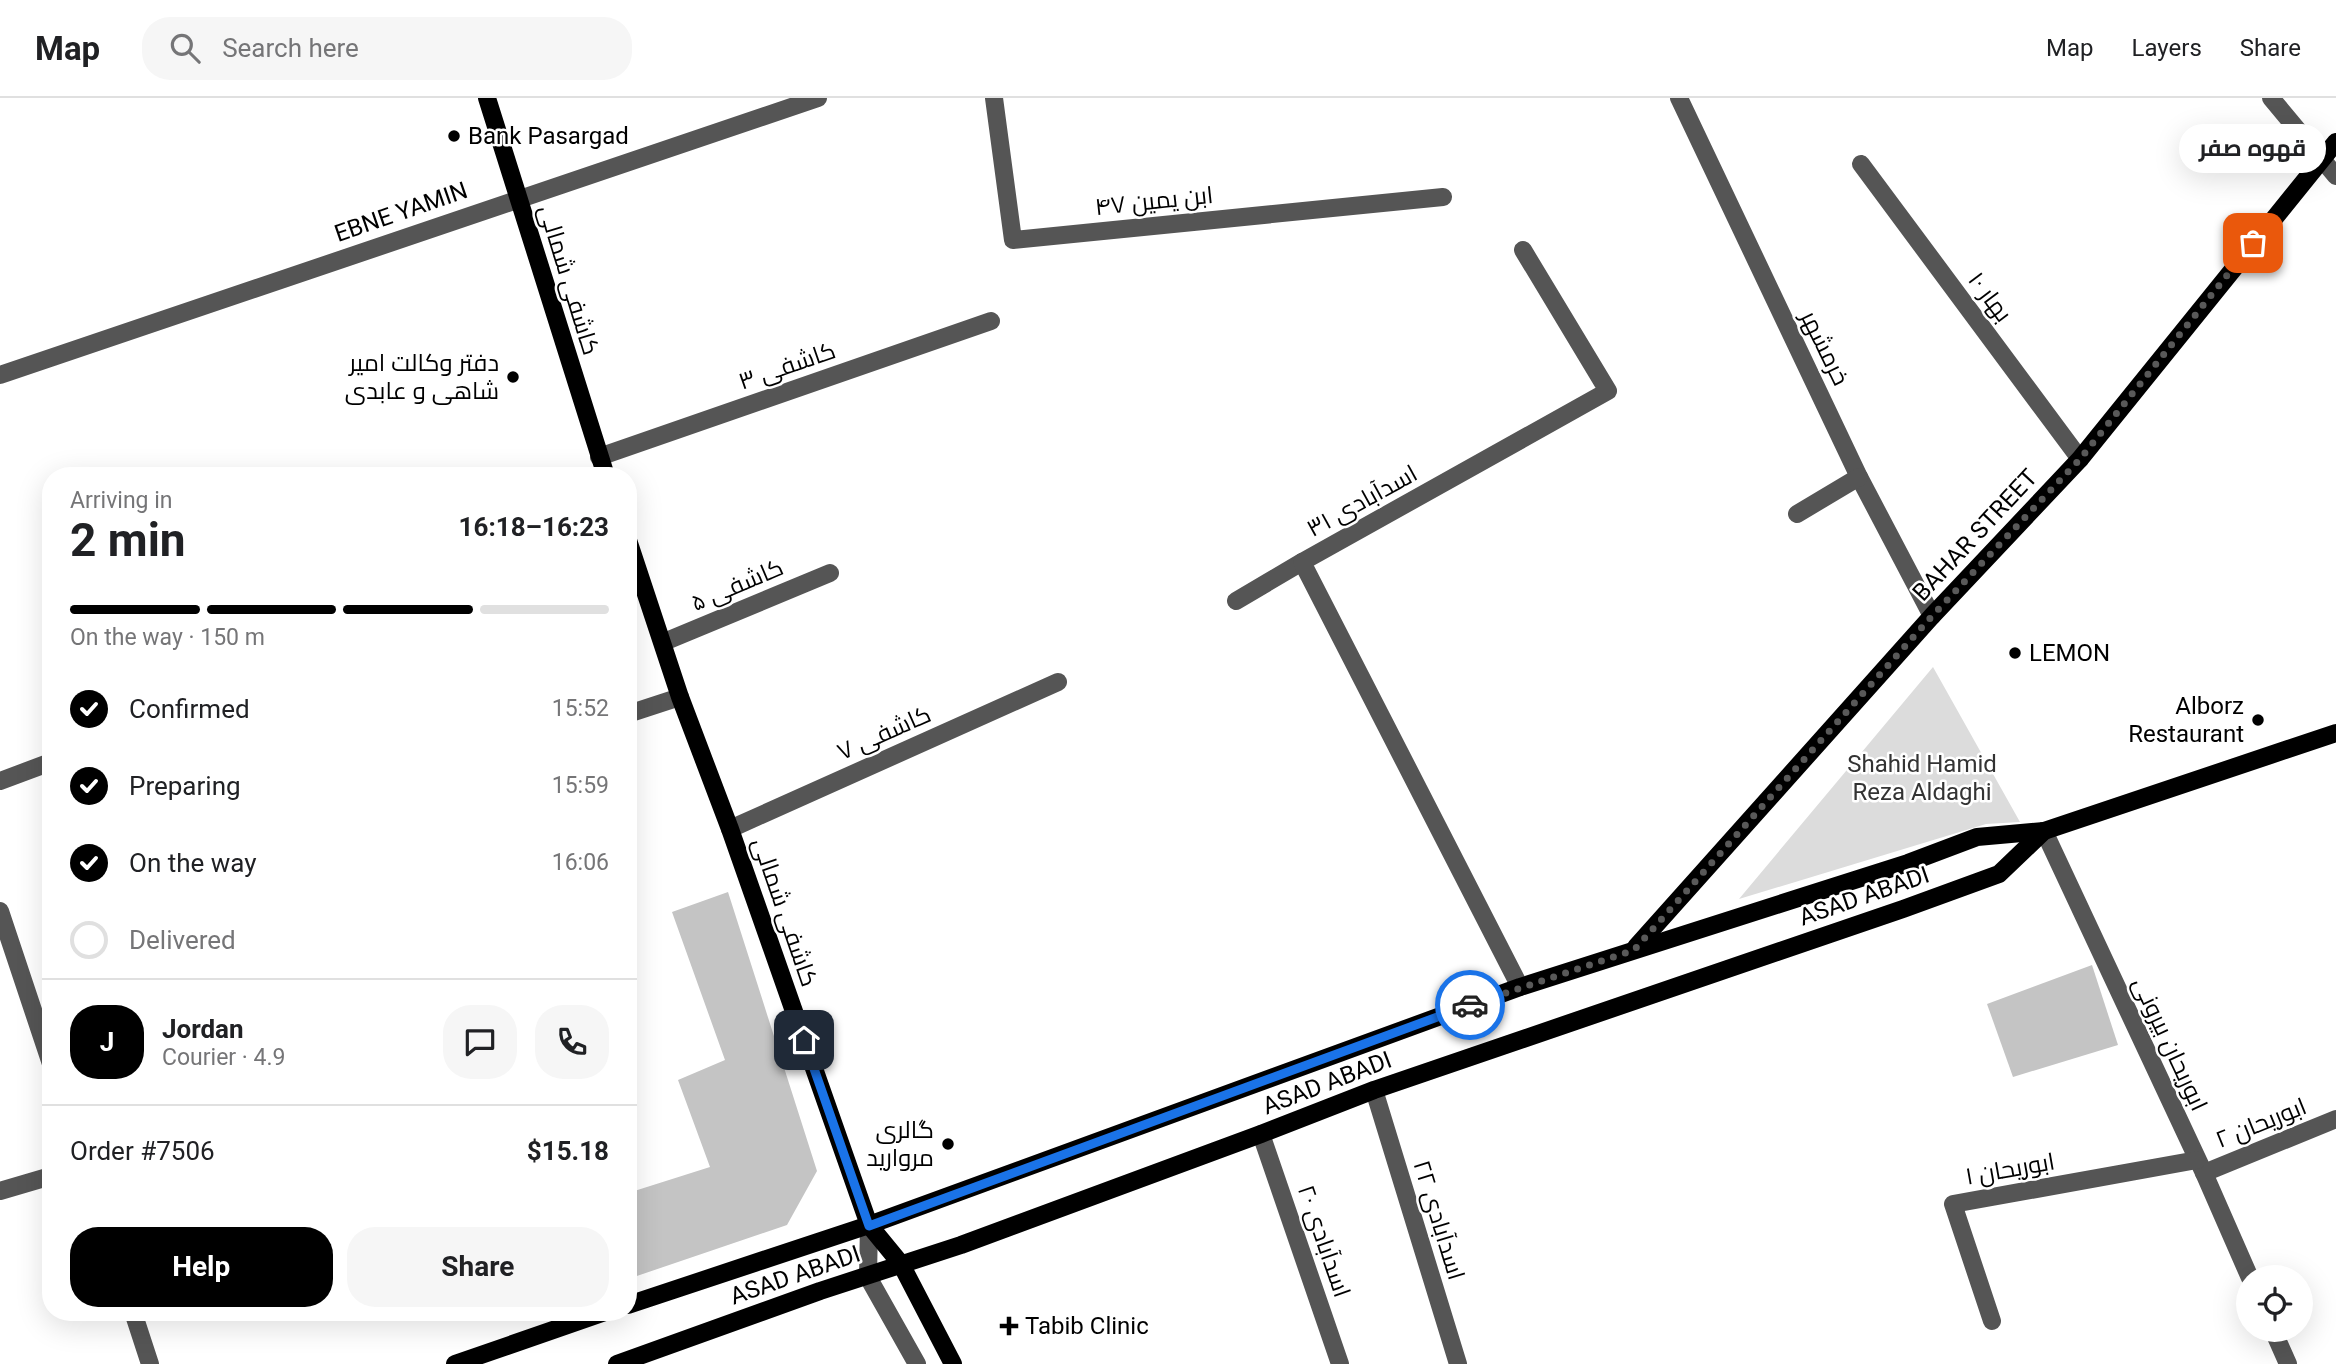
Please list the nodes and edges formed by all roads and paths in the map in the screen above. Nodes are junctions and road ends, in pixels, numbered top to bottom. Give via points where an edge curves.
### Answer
1 (487, 98) edge
2 (818, 98) edge
3 (994, 98) edge
4 (1679, 98) edge
5 (2271, 98) edge
6 (797, 101) edge
7 (2336, 142) edge
8 (2322, 157) junction
9 (1861, 164) dead end
10 (2336, 176) edge
11 (1443, 197) dead end
12 (518, 198) junction
13 (1522, 250) dead end
14 (991, 321) dead end
15 (0, 374) edge
16 (599, 457) junction
17 (2080, 459) junction
18 (603, 467) edge
19 (1859, 477) junction
20 (1797, 514) dead end
21 (1302, 562) junction
22 (637, 566) edge
23 (830, 573) dead end
24 (1236, 601) dead end
25 (1932, 616) junction
26 (664, 642) junction
27 (1058, 682) dead end
28 (680, 697) junction
29 (637, 711) edge
30 (2336, 733) edge
31 (42, 765) edge
32 (0, 781) edge
33 (730, 829) junction
34 (2043, 831) junction
35 (0, 911) edge
36 (1634, 950) junction
37 (1520, 987) junction
38 (42, 1037) edge
39 (1374, 1090) junction
40 (2336, 1119) edge
41 (1261, 1134) junction
42 (2200, 1167) junction
43 (42, 1178) edge
44 (0, 1191) edge
45 (869, 1226) junction
46 (901, 1264) junction
47 (2244, 1265) edge
48 (868, 1277) junction
49 (637, 1302) edge
50 (136, 1321) edge
51 (579, 1321) edge
52 (1992, 1321) dead end
53 (2278, 1342) edge
54 (150, 1364) edge
55 (455, 1364) edge
56 (617, 1364) edge
57 (917, 1364) edge
58 (953, 1364) edge
59 (1340, 1364) edge
60 (1458, 1364) edge
61 (2288, 1364) edge

1 - 12 main road, کاشفی شمالی
2 - 6 street, EBNE YAMIN
3 - 11 street, ابن یمین ۴۷ via 1013,240
4 - 19 street, خرمشهر
5 - 8 street
6 - 12 street, EBNE YAMIN
7 - 8 main road, BAHAR STREET
8 - 10 street
8 - 17 main road, BAHAR STREET
9 - 17 street, بهار ۱۰
12 - 15 street, EBNE YAMIN
12 - 16 main road, کاشفی شمالی
13 - 21 street, اسدآبادی ۳۱ via 1608,391
14 - 16 street, کاشفی ۳
16 - 18 main road, کاشفی شمالی
17 - 25 main road, BAHAR STREET
19 - 20 street
19 - 25 street, خرمشهر
21 - 24 street
21 - 37 street, اسدآبادی ۳۱
22 - 26 main road, کاشفی شمالی
23 - 26 street, کاشفی ۵
25 - 36 main road, BAHAR STREET
26 - 28 main road, کاشفی شمالی
27 - 33 street, کاشفی ۷
28 - 29 street
28 - 33 main road, کاشفی شمالی
30 - 34 main road, ASAD ABADI
31 - 32 street
33 - 45 main road, کاشفی شمالی
34 - 36 main road, ASAD ABADI via 1977,837
34 - 39 main road, ASAD ABADI via 1998,874
34 - 42 street, ابوریحان بیرونی
35 - 38 street
36 - 37 main road, ASAD ABADI
37 - 45 main road, ASAD ABADI
39 - 41 main road, ASAD ABADI
39 - 60 street, اسدآبادی ۲۲
40 - 42 street, ابوریحان ۲
41 - 46 main road, ASAD ABADI
41 - 59 street, اسدآبادی ۲۰
42 - 47 street, ابوریحان بیرونی
42 - 52 street, ابوریحان ۱ via 1953,1203
43 - 44 street
45 - 46 main road, کاشفی شمالی
45 - 48 street
45 - 49 main road, ASAD ABADI
46 - 48 main road, ASAD ABADI
46 - 58 main road, کاشفی شمالی
48 - 56 main road, ASAD ABADI
48 - 57 street
50 - 54 street
51 - 55 main road
53 - 61 street

